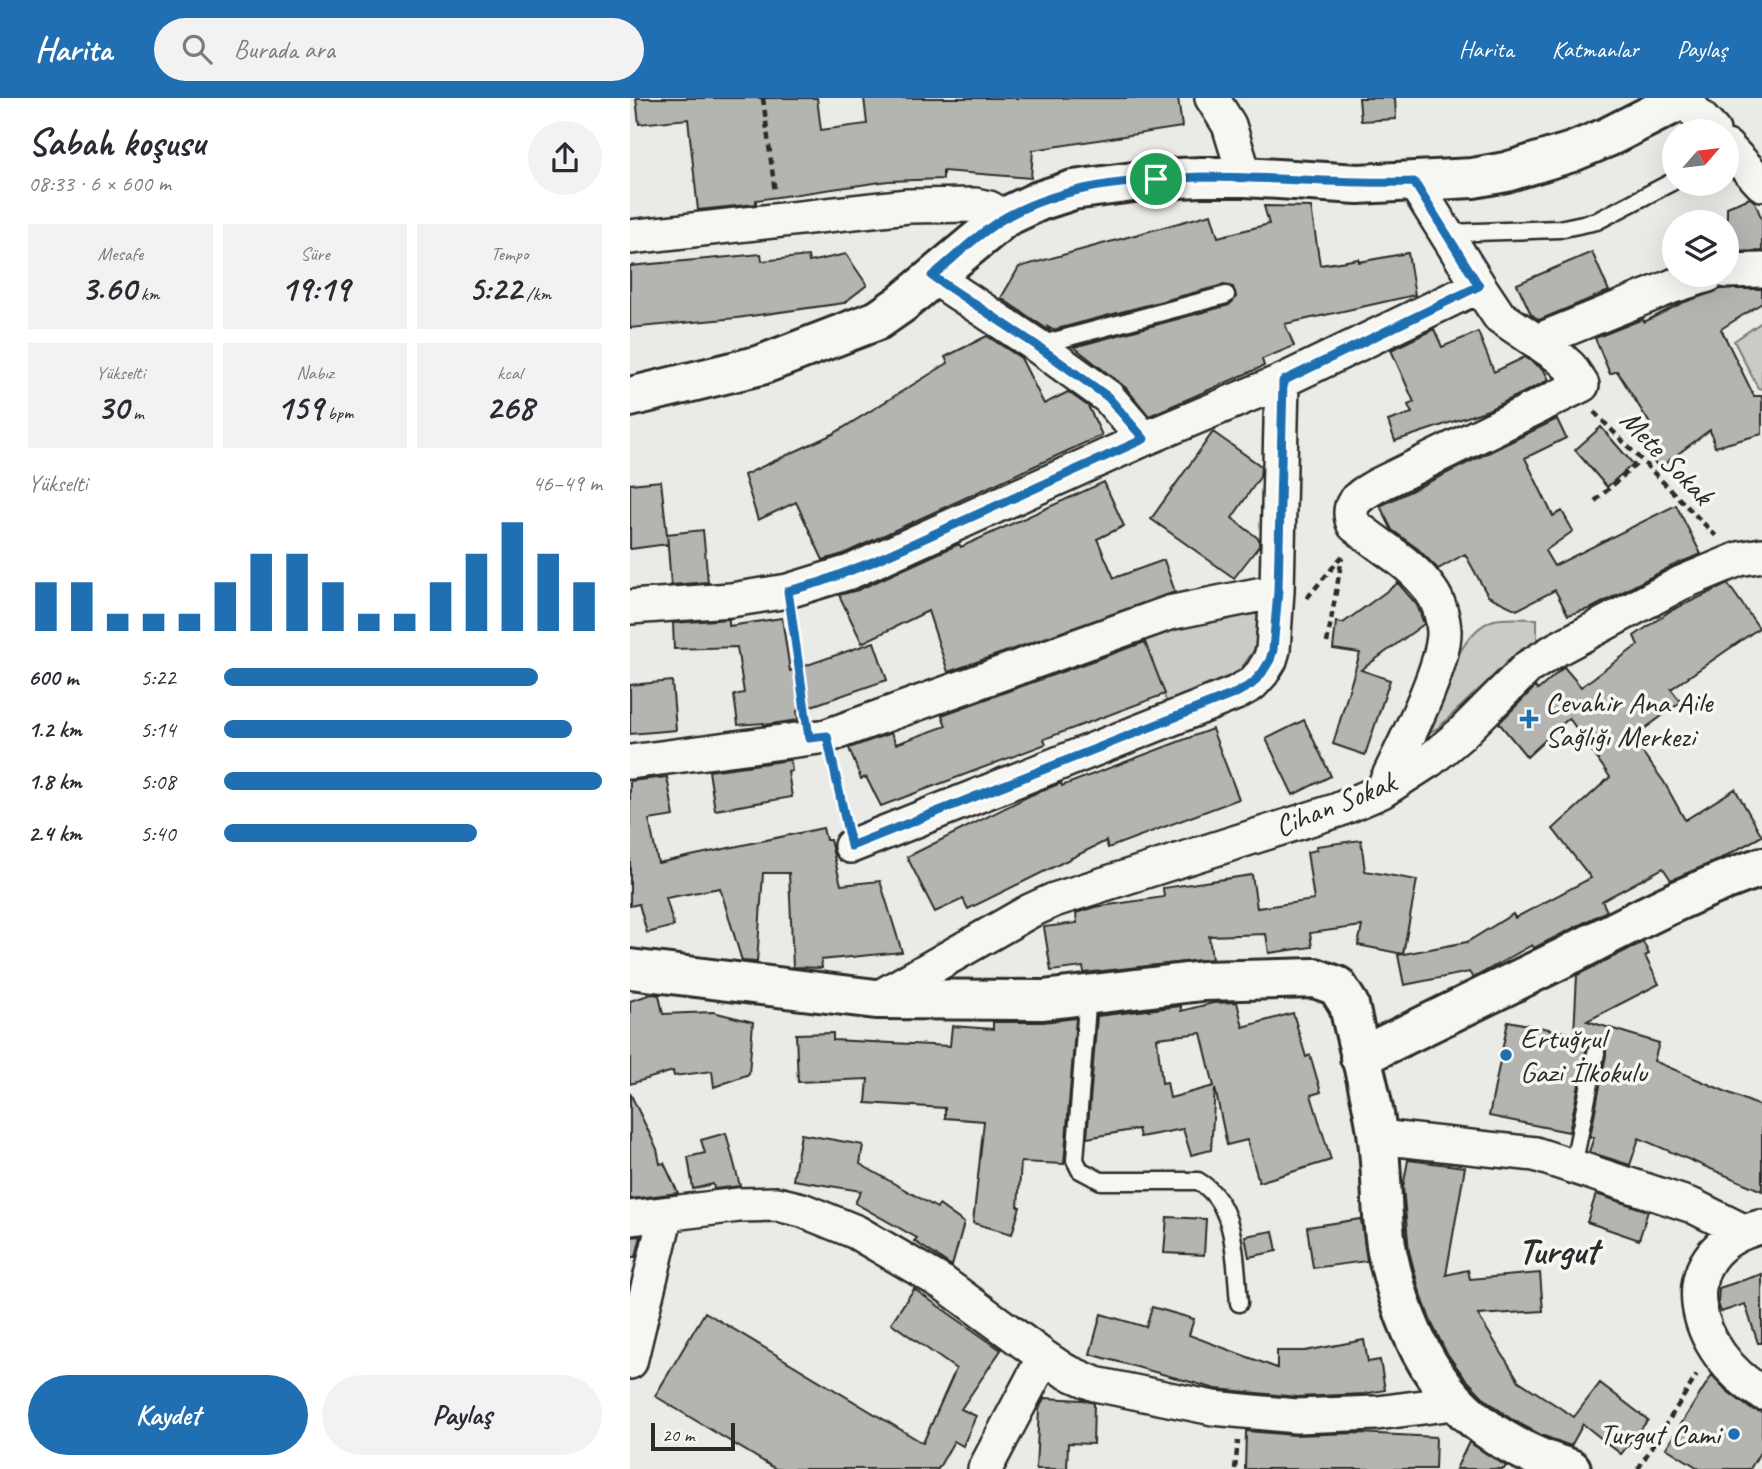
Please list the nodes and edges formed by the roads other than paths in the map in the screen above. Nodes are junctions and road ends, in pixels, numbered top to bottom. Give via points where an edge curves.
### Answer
1 (1212, 98) edge
2 (1684, 99) edge
3 (1702, 119) edge
4 (1740, 161) edge
5 (1245, 177) junction
6 (1414, 182) junction
7 (1762, 184) edge
8 (1662, 187) edge
9 (1005, 217) junction
10 (1448, 233) junction
11 (630, 237) edge
12 (1762, 270) edge
13 (1739, 271) edge
14 (932, 276) junction
15 (1479, 286) junction
16 (1671, 287) edge
17 (1226, 295) dead end
18 (1537, 341) junction
19 (1036, 345) junction
20 (1283, 381) junction
21 (630, 397) edge
22 (1144, 439) junction
23 (1750, 557) edge
24 (1277, 597) junction
25 (630, 607) edge
26 (630, 762) edge
27 (1382, 791) junction
28 (851, 846) road end
29 (1762, 867) edge
30 (630, 969) edge
31 (1088, 993) junction
32 (876, 999) junction
33 (1596, 1053) dead end
34 (1360, 1057) junction
35 (1378, 1137) junction
36 (1573, 1167) junction
37 (666, 1214) junction
38 (630, 1218) edge
39 (1753, 1229) edge
40 (1239, 1304) dead end
41 (1044, 1357) junction
42 (630, 1362) edge
43 (1758, 1385) edge
44 (1454, 1403) junction
45 (985, 1469) edge
46 (1571, 1469) edge

1 - 5 street via 1229,125
2 - 3 street
2 - 6 main road via 1536,164 1474,178
4 - 7 street
5 - 6 main road via 1357,184
5 - 9 main road via 1156,179 1073,190
6 - 10 street
8 - 10 lane via 1597,221 1559,229
9 - 11 street via 989,208 956,204 908,206
9 - 14 main road
10 - 15 street
12 - 13 street
14 - 19 street
14 - 21 main road via 877,320 853,330 761,365
15 - 18 street via 1499,316
15 - 20 street
16 - 18 street
17 - 19 lane
18 - 27 street via 1570,367 1582,385 1378,485 1352,505 1352,544 1412,569 1432,591 1444,633 1430,684
19 - 22 street via 1108,397
20 - 22 street
20 - 24 street
22 - 25 street via 821,582 731,600
23 - 27 street, Cihan Sokak via 1681,583 1528,667 1461,734
24 - 26 street via 1169,613 818,737
24 - 28 street via 1270,660 1244,688
27 - 32 street, Cihan Sokak via 1338,810 1054,900
29 - 34 main road via 1657,911
30 - 32 main road
31 - 32 main road via 1043,999
31 - 34 main road via 1202,981 1315,978 1337,986 1349,1004
31 - 40 lane via 1075,1160 1080,1170 1101,1181 1198,1181 1209,1187 1231,1233
33 - 36 lane
34 - 35 main road
35 - 36 street via 1535,1154
35 - 44 main road via 1388,1255 1401,1303 1433,1374
36 - 39 street
37 - 38 street
37 - 41 street via 739,1205 777,1204 802,1210 856,1232 943,1283
37 - 42 street
39 - 43 street via 1725,1241 1710,1254 1701,1271 1700,1306 1715,1347 1730,1369
41 - 44 street via 1095,1384 1241,1412 1296,1416 1377,1413
41 - 45 street
44 - 46 main road via 1523,1452

